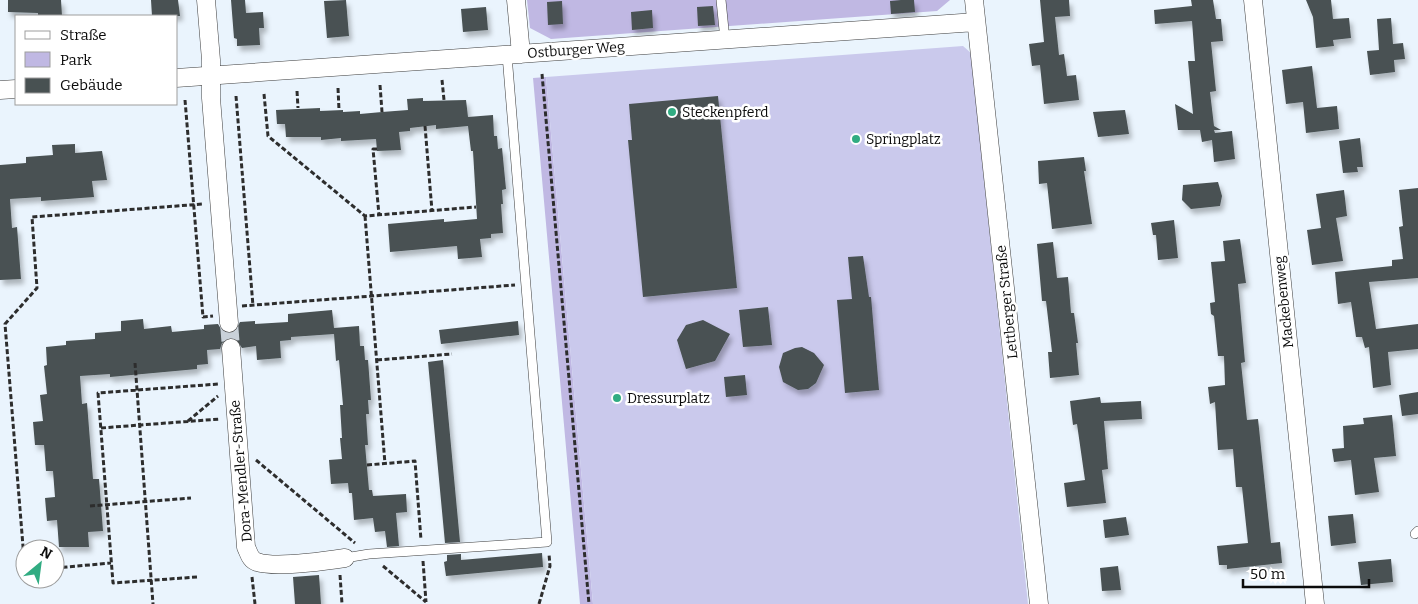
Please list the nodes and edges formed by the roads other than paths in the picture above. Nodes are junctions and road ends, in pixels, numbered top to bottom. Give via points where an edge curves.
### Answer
1 (206, 0) edge
2 (516, 0) edge
3 (721, 0) edge
4 (974, 0) edge
5 (1252, 0) edge
6 (976, 22) junction
7 (725, 40) junction
8 (514, 54) junction
9 (211, 76) junction
10 (178, 78) edge
11 (15, 89) edge
12 (0, 90) edge
13 (228, 315) tunnel mouth
14 (231, 348) tunnel mouth
15 (342, 558) joint
16 (1039, 604) edge
17 (1315, 604) edge

1 - 9 street
2 - 8 street
3 - 7 lane
4 - 6 street, Lettberger Straße
5 - 17 street, Mackebenweg
6 - 7 street, Ostburger Weg
6 - 16 street, Lettberger Straße
7 - 8 street, Ostburger Weg
8 - 9 street, Ostburger Weg
8 - 15 lane via 526,284 547,542
9 - 10 street, Ostburger Weg
9 - 13 street
11 - 12 street
14 - 15 street, Dora-Mendler-Straße via 229,387 236,418 246,547 250,557 257,562 284,564

